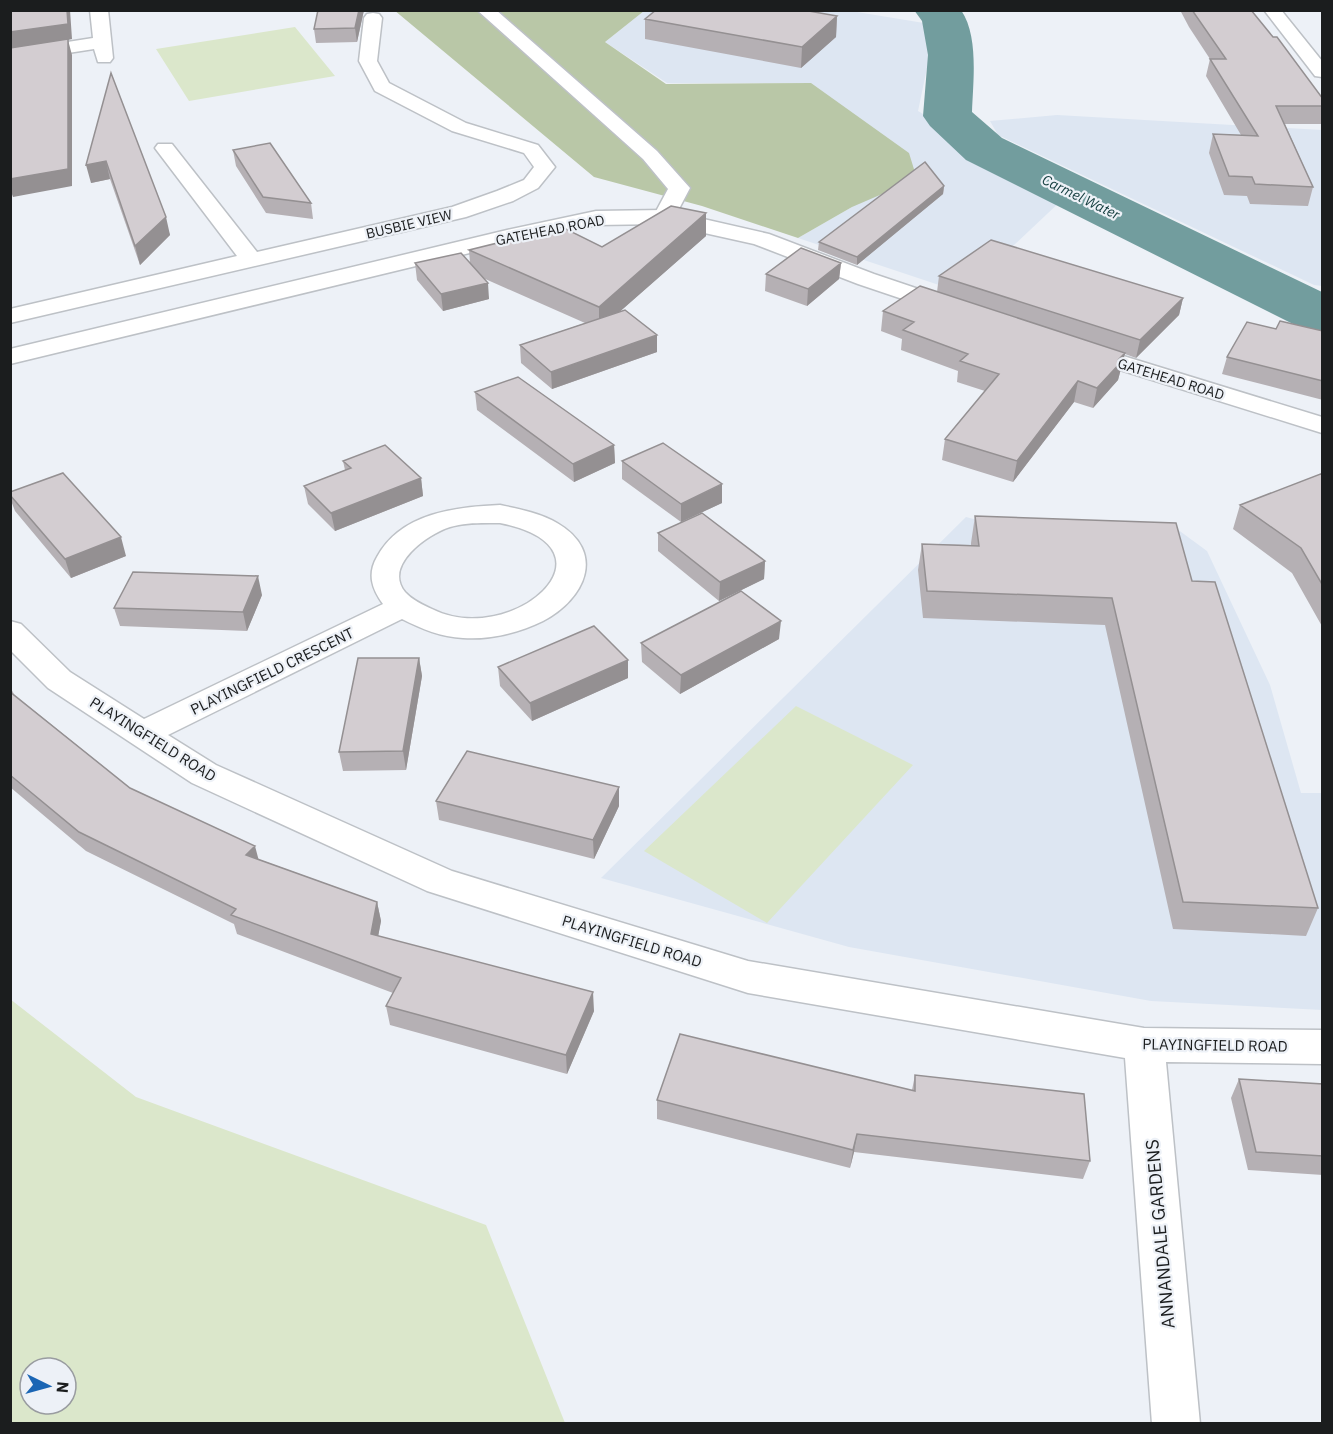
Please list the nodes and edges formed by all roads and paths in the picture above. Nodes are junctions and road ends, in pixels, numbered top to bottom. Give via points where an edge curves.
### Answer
1 (99, 10) edge
2 (485, 10) edge
3 (1272, 10) edge
4 (374, 18) dead end
5 (10, 57) edge
6 (1323, 72) edge
7 (165, 148) dead end
8 (663, 217) junction
9 (252, 261) junction
10 (70, 303) junction
11 (10, 316) edge
12 (978, 316) edge
13 (93, 338) junction
14 (1056, 342) edge
15 (10, 357) edge
16 (1323, 425) edge
17 (402, 607) junction
18 (10, 631) edge
19 (142, 734) junction
20 (1144, 1045) junction
21 (1323, 1047) edge
22 (1176, 1424) edge

1 - 5 street via 103,50
2 - 8 street via 650,155 679,188
3 - 6 street
4 - 9 street, BUSBIE VIEW via 368,61 382,87 459,128 531,148 545,167 531,184 458,212
7 - 9 street
8 - 12 street, GATEHEAD ROAD via 761,240
8 - 13 street, GATEHEAD ROAD via 596,218
9 - 10 street, BUSBIE VIEW
10 - 11 street, BUSBIE VIEW
10 - 13 street
13 - 15 street, GATEHEAD ROAD
14 - 16 street, GATEHEAD ROAD
17 - 17 street via 388,590 386,570 390,558 405,540 439,521 469,515 519,517 545,527 567,548 572,567 566,587 532,615 506,624 473,628 440,624
17 - 19 street, PLAYINGFIELD CRESCENT
18 - 19 street, PLAYINGFIELD ROAD via 59,680
19 - 20 street, PLAYINGFIELD ROAD via 204,774 440,881 747,977
20 - 21 street, PLAYINGFIELD ROAD
20 - 22 street, ANNANDALE GARDENS

